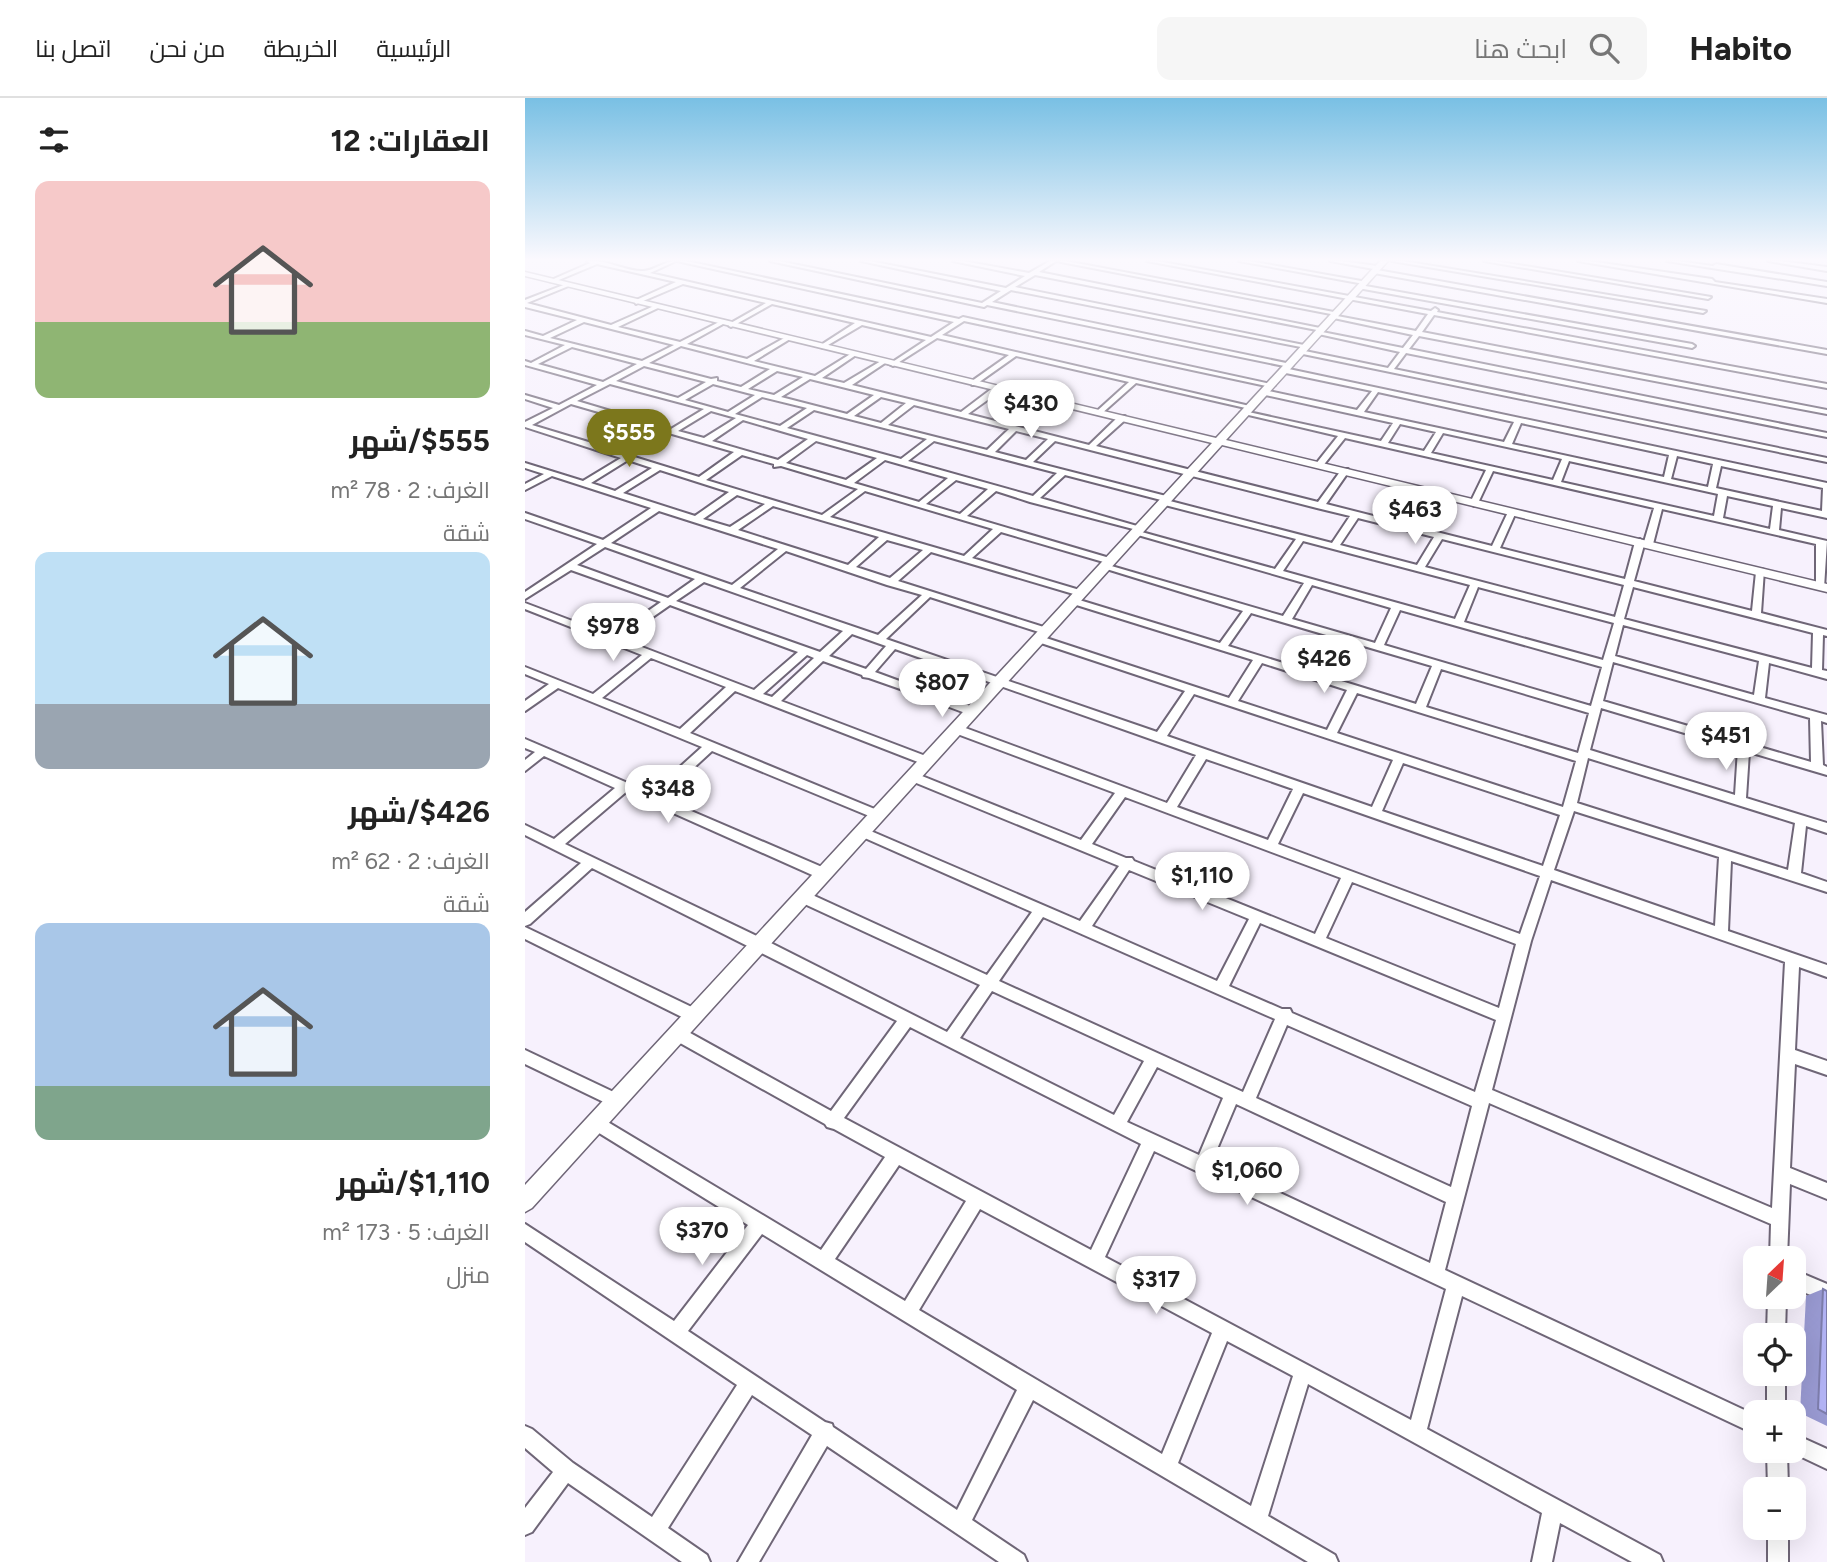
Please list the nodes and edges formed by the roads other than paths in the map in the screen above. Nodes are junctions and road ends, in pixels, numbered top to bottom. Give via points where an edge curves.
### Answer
1 (562, 329) edge
2 (622, 329) edge
3 (714, 329) edge
4 (750, 329) edge
5 (850, 329) edge
6 (897, 329) edge
7 (946, 329) edge
8 (1007, 329) edge
9 (1049, 329) edge
10 (1109, 329) edge
11 (1167, 329) edge
12 (1213, 329) edge
13 (1311, 329) edge
14 (1397, 329) edge
15 (1420, 329) edge
16 (1500, 329) edge
17 (1595, 329) edge
18 (1597, 329) edge
19 (1697, 329) edge
20 (1704, 329) edge
21 (1319, 331) junction
22 (525, 333) edge
23 (1417, 334) junction
24 (1040, 336) junction
25 (934, 337) junction
26 (544, 338) junction
27 (788, 338) junction
28 (1156, 339) junction
29 (682, 344) junction
30 (1179, 344) junction
31 (571, 345) junction
32 (1079, 345) junction
33 (823, 346) junction
34 (1692, 346) junction
35 (1493, 348) junction
36 (1303, 349) junction
37 (1581, 350) junction
38 (1071, 351) dead end
39 (1403, 351) junction
40 (1827, 352) edge
41 (854, 354) junction
42 (1014, 354) junction
43 (1131, 356) junction
44 (1063, 357) dead end
45 (748, 361) junction
46 (1691, 361) junction
47 (1123, 362) dead end
48 (1159, 362) junction
49 (645, 363) junction
50 (888, 363) junction
51 (1055, 363) junction
52 (528, 364) edge
53 (1482, 366) junction
54 (1286, 367) junction
55 (777, 368) junction
56 (1116, 369) dead end
57 (1389, 371) junction
58 (1620, 372) junction
59 (1108, 375) junction
60 (813, 377) junction
61 (1538, 377) junction
62 (1425, 378) junction
63 (714, 380) junction
64 (1134, 381) junction
65 (606, 383) junction
66 (975, 383) junction
67 (845, 386) junction
68 (1467, 386) junction
69 (1687, 386) junction
70 (1827, 386) edge
71 (744, 388) junction
72 (1267, 388) junction
73 (997, 389) junction
74 (1375, 390) junction
75 (1614, 392) junction
76 (763, 393) junction
77 (880, 394) junction
78 (1740, 395) junction
79 (525, 397) edge
80 (776, 397) junction
81 (1413, 398) junction
82 (1528, 399) junction
83 (569, 401) junction
84 (678, 401) junction
85 (913, 402) junction
86 (1546, 402) junction
87 (1789, 404) junction
88 (1685, 406) junction
89 (559, 407) junction
90 (814, 407) junction
91 (1454, 407) junction
92 (708, 410) junction
93 (1247, 410) junction
94 (1359, 412) junction
95 (1827, 412) edge
96 (1100, 413) junction
97 (728, 415) junction
98 (962, 415) junction
99 (849, 416) junction
100 (1736, 416) junction
101 (1122, 418) junction
102 (740, 419) junction
103 (1631, 419) junction
104 (1518, 420) junction
105 (1398, 421) junction
106 (638, 423) junction
107 (1535, 424) junction
108 (883, 425) junction
109 (1787, 427) junction
110 (1015, 428) junction
111 (780, 429) junction
112 (1680, 429) junction
113 (1441, 430) junction
114 (671, 432) junction
115 (1827, 435) edge
116 (1342, 436) junction
117 (933, 438) junction
118 (1054, 438) junction
119 (813, 439) junction
120 (1219, 441) junction
121 (1738, 441) junction
122 (704, 442) junction
123 (1623, 442) junction
124 (1383, 445) junction
125 (1507, 445) junction
126 (596, 447) junction
127 (1091, 447) junction
128 (1783, 451) junction
129 (739, 453) junction
130 (989, 453) junction
131 (1426, 454) junction
132 (1673, 454) junction
133 (626, 458) junction
134 (882, 458) junction
135 (1566, 459) junction
136 (1827, 460) edge
137 (901, 463) junction
138 (1027, 463) junction
139 (1717, 463) junction
140 (525, 465) edge
141 (777, 465) junction
142 (1319, 465) junction
143 (1734, 466) junction
144 (658, 468) junction
145 (1490, 469) junction
146 (1345, 471) junction
147 (1191, 472) junction
148 (1062, 473) junction
149 (550, 474) junction
150 (1781, 476) junction
151 (953, 478) junction
152 (700, 480) junction
153 (1667, 480) junction
154 (583, 484) junction
155 (847, 484) junction
156 (1556, 484) junction
157 (1827, 486) edge
158 (525, 487) edge
159 (863, 489) junction
160 (993, 489) junction
161 (1712, 489) junction
162 (736, 491) junction
163 (1723, 492) junction
164 (616, 494) junction
165 (1033, 500) junction
166 (1165, 500) junction
167 (772, 503) junction
168 (1474, 503) junction
169 (1777, 504) junction
170 (920, 505) junction
171 (1320, 506) junction
172 (1658, 507) junction
173 (657, 508) junction
174 (1512, 512) junction
175 (1355, 515) junction
176 (1827, 515) edge
177 (525, 516) edge
178 (825, 517) junction
179 (961, 517) junction
180 (695, 520) junction
181 (1718, 520) junction
182 (999, 529) junction
183 (730, 531) junction
184 (1137, 531) junction
185 (1774, 533) junction
186 (886, 537) junction
187 (1438, 537) junction
188 (1301, 538) junction
189 (1644, 543) junction
190 (603, 544) junction
191 (1824, 544) edge
192 (1334, 547) junction
193 (929, 549) junction
194 (783, 550) junction
195 (1494, 550) junction
196 (966, 559) junction
197 (1107, 564) junction
198 (570, 566) junction
199 (849, 569) junction
200 (1419, 570) junction
201 (1761, 572) junction
202 (1277, 573) junction
203 (703, 578) junction
204 (1309, 582) junction
205 (890, 583) junction
206 (1475, 584) junction
207 (1629, 584) junction
208 (1824, 587) edge
209 (733, 589) junction
210 (927, 595) junction
211 (525, 596) edge
212 (1077, 597) junction
213 (668, 602) junction
214 (525, 606) edge
215 (1397, 607) junction
216 (1249, 609) junction
217 (1756, 615) junction
218 (1286, 620) junction
219 (1619, 622) junction
220 (1458, 624) junction
221 (851, 629) junction
222 (1823, 632) edge
223 (1042, 635) junction
224 (614, 639) junction
225 (880, 639) junction
226 (894, 644) junction
227 (1222, 647) junction
228 (1378, 647) junction
229 (804, 652) junction
230 (650, 654) junction
231 (819, 658) junction
232 (1259, 659) junction
233 (1763, 659) junction
234 (943, 661) junction
235 (1609, 662) junction
236 (1438, 665) junction
237 (525, 670) edge
238 (867, 674) junction
239 (1822, 674) edge
240 (1001, 681) junction
241 (557, 683) junction
242 (733, 687) junction
243 (1354, 687) junction
244 (1191, 691) junction
245 (914, 692) junction
246 (755, 695) junction
247 (595, 698) junction
248 (1759, 699) junction
249 (773, 702) junction
250 (1231, 703) junction
251 (525, 707) edge
252 (1597, 707) junction
253 (1420, 708) junction
254 (972, 711) junction
255 (1821, 717) edge
256 (956, 729) junction
257 (681, 735) junction
258 (1331, 736) junction
259 (1160, 737) junction
260 (525, 743) edge
261 (1744, 746) junction
262 (709, 747) junction
263 (543, 751) junction
264 (1204, 752) junction
265 (1584, 756) junction
266 (1400, 758) junction
267 (927, 761) junction
268 (525, 766) edge
269 (1822, 769) edge
270 (913, 777) junction
271 (1300, 786) junction
272 (624, 787) junction
273 (1123, 790) junction
274 (652, 799) junction
275 (1740, 801) junction
276 (1170, 808) junction
277 (1569, 809) junction
278 (1375, 813) junction
279 (878, 815) junction
280 (1801, 820) junction
281 (1827, 828) edge
282 (525, 830) edge
283 (862, 832) junction
284 (555, 845) junction
285 (1084, 845) junction
286 (1271, 846) junction
287 (1725, 854) junction
288 (1128, 862) junction
289 (590, 863) junction
290 (1546, 873) junction
291 (824, 874) junction
292 (1349, 875) junction
293 (1794, 876) junction
294 (1827, 887) edge
295 (803, 897) junction
296 (1041, 909) junction
297 (1257, 916) junction
298 (525, 920) edge
299 (1083, 928) junction
300 (525, 933) edge
301 (1721, 934) junction
302 (1319, 940) junction
303 (1524, 941) junction
304 (760, 944) junction
305 (1791, 958) junction
306 (1827, 971) edge
307 (989, 982) junction
308 (1221, 987) junction
309 (1285, 1014) junction
310 (695, 1016) junction
311 (1503, 1016) junction
312 (907, 1019) junction
313 (678, 1034) junction
314 (950, 1040) junction
315 (1787, 1054) junction
316 (525, 1057) edge
317 (1154, 1058) junction
318 (1827, 1068) edge
319 (1240, 1097) junction
320 (1481, 1098) junction
321 (617, 1101) junction
322 (832, 1122) junction
323 (596, 1124) junction
324 (1117, 1125) junction
325 (1151, 1140) junction
326 (896, 1155) junction
327 (1202, 1166) junction
328 (1782, 1173) junction
329 (1827, 1191) edge
330 (977, 1198) junction
331 (1456, 1198) junction
332 (525, 1201) edge
333 (1779, 1220) junction
334 (759, 1224) junction
335 (525, 1232) edge
336 (1778, 1246) edge
337 (1095, 1260) junction
338 (823, 1262) junction
339 (1435, 1276) junction
340 (1456, 1284) junction
341 (1806, 1284) edge
342 (1827, 1293) edge
343 (908, 1312) junction
344 (1222, 1330) junction
345 (675, 1334) junction
346 (1303, 1372) junction
347 (750, 1382) junction
348 (1029, 1387) junction
349 (1743, 1419) edge
350 (825, 1431) junction
351 (1416, 1435) junction
352 (525, 1436) edge
353 (1806, 1449) edge
354 (1827, 1460) edge
355 (1167, 1467) junction
356 (566, 1470) junction
357 (1552, 1511) junction
358 (1257, 1518) junction
359 (961, 1522) junction
360 (525, 1525) edge
361 (656, 1529) junction
362 (1778, 1540) edge
363 (700, 1562) edge
364 (748, 1562) edge
365 (1016, 1562) edge
366 (1328, 1562) edge
367 (1542, 1562) edge
368 (1653, 1562) edge
369 (1778, 1562) edge

1 - 26 street
2 - 29 street
3 - 29 street
4 - 27 street
5 - 33 street
6 - 25 street
7 - 25 street
8 - 24 street
9 - 24 street
10 - 28 street
11 - 28 street
12 - 36 street
13 - 21 street
14 - 23 street
15 - 23 street
16 - 37 street
17 - 37 street
18 - 34 street
19 - 34 street
20 - 40 street
21 - 36 street
21 - 39 street
22 - 26 street
23 - 35 street
23 - 39 street
24 - 32 street
25 - 42 street
25 - 50 street
26 - 31 street
27 - 33 street
27 - 45 street
28 - 30 street
29 - 45 street
29 - 49 street
30 - 48 street
30 - 54 street
31 - 49 street
31 - 52 street
32 - 38 street
32 - 43 street
33 - 41 street
34 - 46 street
35 - 37 street
35 - 53 street
36 - 54 street
36 - 57 street
37 - 46 street
37 - 58 street
39 - 53 street
39 - 57 street
41 - 50 street
41 - 60 street
42 - 51 street
42 - 66 street
43 - 47 street
43 - 48 street
44 - 51 street
45 - 55 street
46 - 69 street
46 - 70 street
48 - 72 street
49 - 63 street
49 - 65 street
50 - 66 street
50 - 67 street
51 - 59 street
52 - 65 street
53 - 61 street
54 - 72 street
54 - 74 street
55 - 60 street
55 - 71 street
56 - 59 street
57 - 62 street
58 - 69 street
58 - 75 street
59 - 64 street
60 - 67 street
60 - 80 street
61 - 75 street
61 - 82 street
62 - 68 street
62 - 81 street
63 - 71 street
63 - 84 street
64 - 93 street
64 - 96 street
65 - 83 street
65 - 84 street
66 - 73 street
67 - 77 street
68 - 82 street
68 - 91 street
69 - 78 street
71 - 76 street
72 - 93 street
72 - 94 street
73 - 96 street
73 - 98 street
74 - 81 street
74 - 94 street
75 - 88 street
76 - 80 street
76 - 97 street
77 - 85 street
77 - 99 street
78 - 87 street
78 - 100 street
79 - 89 street
80 - 90 street
81 - 91 street
82 - 86 street
83 - 89 street
83 - 106 street
84 - 92 street
85 - 98 street
85 - 108 street
86 - 103 street
86 - 107 street
87 - 95 street
87 - 109 street
88 - 100 street
88 - 112 street
89 - 126 street via 525,425
90 - 99 street
90 - 111 street
91 - 104 street
92 - 97 street
92 - 114 street
93 - 116 street
93 - 120 street
94 - 105 street
96 - 101 street
97 - 102 street
98 - 110 street
99 - 108 street
100 - 109 street
101 - 120 street
101 - 127 street
102 - 111 street
102 - 122 street
103 - 112 street
103 - 123 street
104 - 107 street
104 - 125 street
105 - 113 street
105 - 124 street
106 - 114 street
106 - 126 street
107 - 123 street
108 - 117 street
109 - 115 street
110 - 118 street
110 - 130 street
111 - 119 street
112 - 121 street
113 - 125 street
113 - 131 street
114 - 122 street
116 - 124 street
116 - 142 street
117 - 130 street
117 - 137 street
118 - 127 street
118 - 138 street
119 - 134 street
119 - 141 street
120 - 142 street
120 - 147 street
121 - 128 street
121 - 143 street
122 - 129 street
123 - 132 street
124 - 131 street
125 - 135 street
126 - 133 street
127 - 147 street
128 - 136 street
128 - 150 street
129 - 141 street
129 - 152 street
130 - 138 street
131 - 145 street
132 - 139 street
132 - 153 street
133 - 144 street
133 - 154 street
134 - 137 street
134 - 155 street
135 - 153 street
135 - 156 street
137 - 151 street
138 - 148 street
139 - 143 street
139 - 161 street
140 - 149 street
141 - 155 street
142 - 146 street
143 - 150 street
144 - 152 street
144 - 164 street
145 - 156 street
145 - 168 street
146 - 168 street
146 - 171 street
147 - 166 street
147 - 171 street
148 - 165 street
148 - 166 street
149 - 154 street
149 - 158 street
150 - 157 street
151 - 160 street
151 - 170 street
152 - 162 street
153 - 161 street
154 - 164 street
155 - 159 street
156 - 172 street
157 - 176 street
159 - 170 street
159 - 178 street
160 - 165 street
160 - 179 street
161 - 163 street
162 - 167 street
162 - 180 street
163 - 169 street
163 - 181 street
164 - 173 street
165 - 184 street
166 - 184 street
166 - 188 street
167 - 178 street
167 - 183 street
168 - 174 street
169 - 176 street
169 - 185 street
170 - 179 street
171 - 175 street
172 - 181 street
172 - 189 street
173 - 180 street
173 - 190 street
174 - 189 street
174 - 195 street
175 - 187 street
175 - 192 street
177 - 190 street
178 - 186 street
179 - 182 street
180 - 183 street
181 - 185 street
182 - 196 street
182 - 197 street
183 - 194 street
184 - 197 street
184 - 202 street
185 - 191 street
186 - 193 street
186 - 199 street
187 - 195 street
187 - 200 street
188 - 192 street
188 - 202 street
189 - 201 street
189 - 207 street
190 - 198 street
190 - 203 street
191 - 208 street
192 - 200 street
193 - 196 street
193 - 205 street
194 - 199 street
194 - 209 street
195 - 207 street
196 - 212 street
197 - 212 street
197 - 216 street
198 - 211 street
198 - 213 street
199 - 205 street
200 - 206 street
201 - 208 street
201 - 217 street
202 - 204 street
203 - 209 street
203 - 213 street
204 - 215 street
204 - 218 street
205 - 210 street
206 - 219 street
206 - 220 street
207 - 217 street
207 - 219 street
209 - 221 street
210 - 223 street
210 - 225 street
212 - 223 street
212 - 227 street
213 - 224 street
213 - 229 street
214 - 224 street
215 - 220 street
215 - 228 street
216 - 218 street
216 - 227 street
217 - 222 street
218 - 228 street
219 - 233 street
219 - 235 street
220 - 235 street
221 - 225 street
221 - 231 street
222 - 239 street
223 - 240 street
223 - 244 street
224 - 230 street
225 - 226 street
226 - 234 street
226 - 238 street
227 - 232 street
228 - 236 street
229 - 231 street
229 - 246 street
230 - 242 street
230 - 247 street
231 - 238 street
231 - 249 street
232 - 243 street
232 - 250 street
233 - 239 street
233 - 248 street
234 - 240 street
234 - 245 street
235 - 248 street
235 - 252 street
236 - 252 street
236 - 253 street
237 - 241 street
238 - 245 street
240 - 254 street
240 - 259 street
241 - 247 street
241 - 251 street
242 - 246 street
242 - 257 street
243 - 253 street
243 - 258 street
244 - 250 street
244 - 259 street
245 - 254 street
246 - 249 street
247 - 257 street
248 - 255 street
249 - 267 street
250 - 258 street
252 - 261 street
252 - 265 street
253 - 265 street
254 - 256 street
255 - 269 street
256 - 267 street
256 - 273 street
257 - 262 street
258 - 266 street
259 - 264 street
260 - 263 street
261 - 269 street
261 - 275 street
262 - 274 street
262 - 279 street
263 - 268 street
263 - 272 street
264 - 271 street
264 - 276 street
265 - 275 street
265 - 277 street
266 - 277 street
266 - 278 street
267 - 270 street
270 - 279 street
270 - 285 street
271 - 278 street
271 - 286 street
272 - 274 street
272 - 284 street
273 - 276 street
273 - 285 street
274 - 291 street
275 - 280 street
276 - 286 street
277 - 287 street
277 - 290 street
278 - 290 street
279 - 283 street
280 - 281 street
280 - 293 street
282 - 284 street
283 - 291 street
283 - 296 street
284 - 289 street
285 - 288 street
286 - 292 street
287 - 293 street
287 - 301 street
288 - 297 street
288 - 299 street
289 - 298 street
289 - 304 street
290 - 301 street
290 - 303 street
291 - 295 street
292 - 302 street
292 - 303 street
293 - 294 street
295 - 304 street
295 - 307 street
296 - 299 street
296 - 307 street
297 - 302 street
297 - 308 street
299 - 308 street
300 - 310 street
301 - 305 street
302 - 311 street
303 - 311 street
304 - 310 street
304 - 312 street
305 - 306 street
305 - 315 street
307 - 314 street
307 - 317 street
308 - 309 street
309 - 319 street
309 - 320 street
310 - 313 street
311 - 320 street
312 - 314 street
312 - 322 street
313 - 321 street
313 - 322 street
314 - 324 street
315 - 318 street
315 - 328 street
316 - 321 street
317 - 319 street
317 - 324 street
319 - 327 street
319 - 331 street
320 - 331 street
320 - 333 street
321 - 323 street
322 - 326 street
323 - 332 street
323 - 334 street
324 - 325 street
325 - 327 street
325 - 337 street
326 - 330 street
326 - 338 street
327 - 339 street
328 - 329 street
328 - 333 street
330 - 337 street
330 - 343 street
331 - 339 street
333 - 336 street
334 - 338 street
334 - 345 street
335 - 345 street
337 - 344 street
338 - 343 street
339 - 340 street
340 - 349 street
340 - 351 street
341 - 342 street
343 - 348 street
344 - 346 street
344 - 355 street
345 - 347 street
346 - 351 street
346 - 358 street
347 - 350 street
347 - 361 street
348 - 355 street
348 - 359 street
350 - 359 street
350 - 364 street
351 - 357 street
352 - 356 street
353 - 354 street
355 - 358 street
356 - 360 street
356 - 361 street
357 - 367 street
357 - 368 street
358 - 366 street
359 - 365 street
361 - 363 street
362 - 369 street

